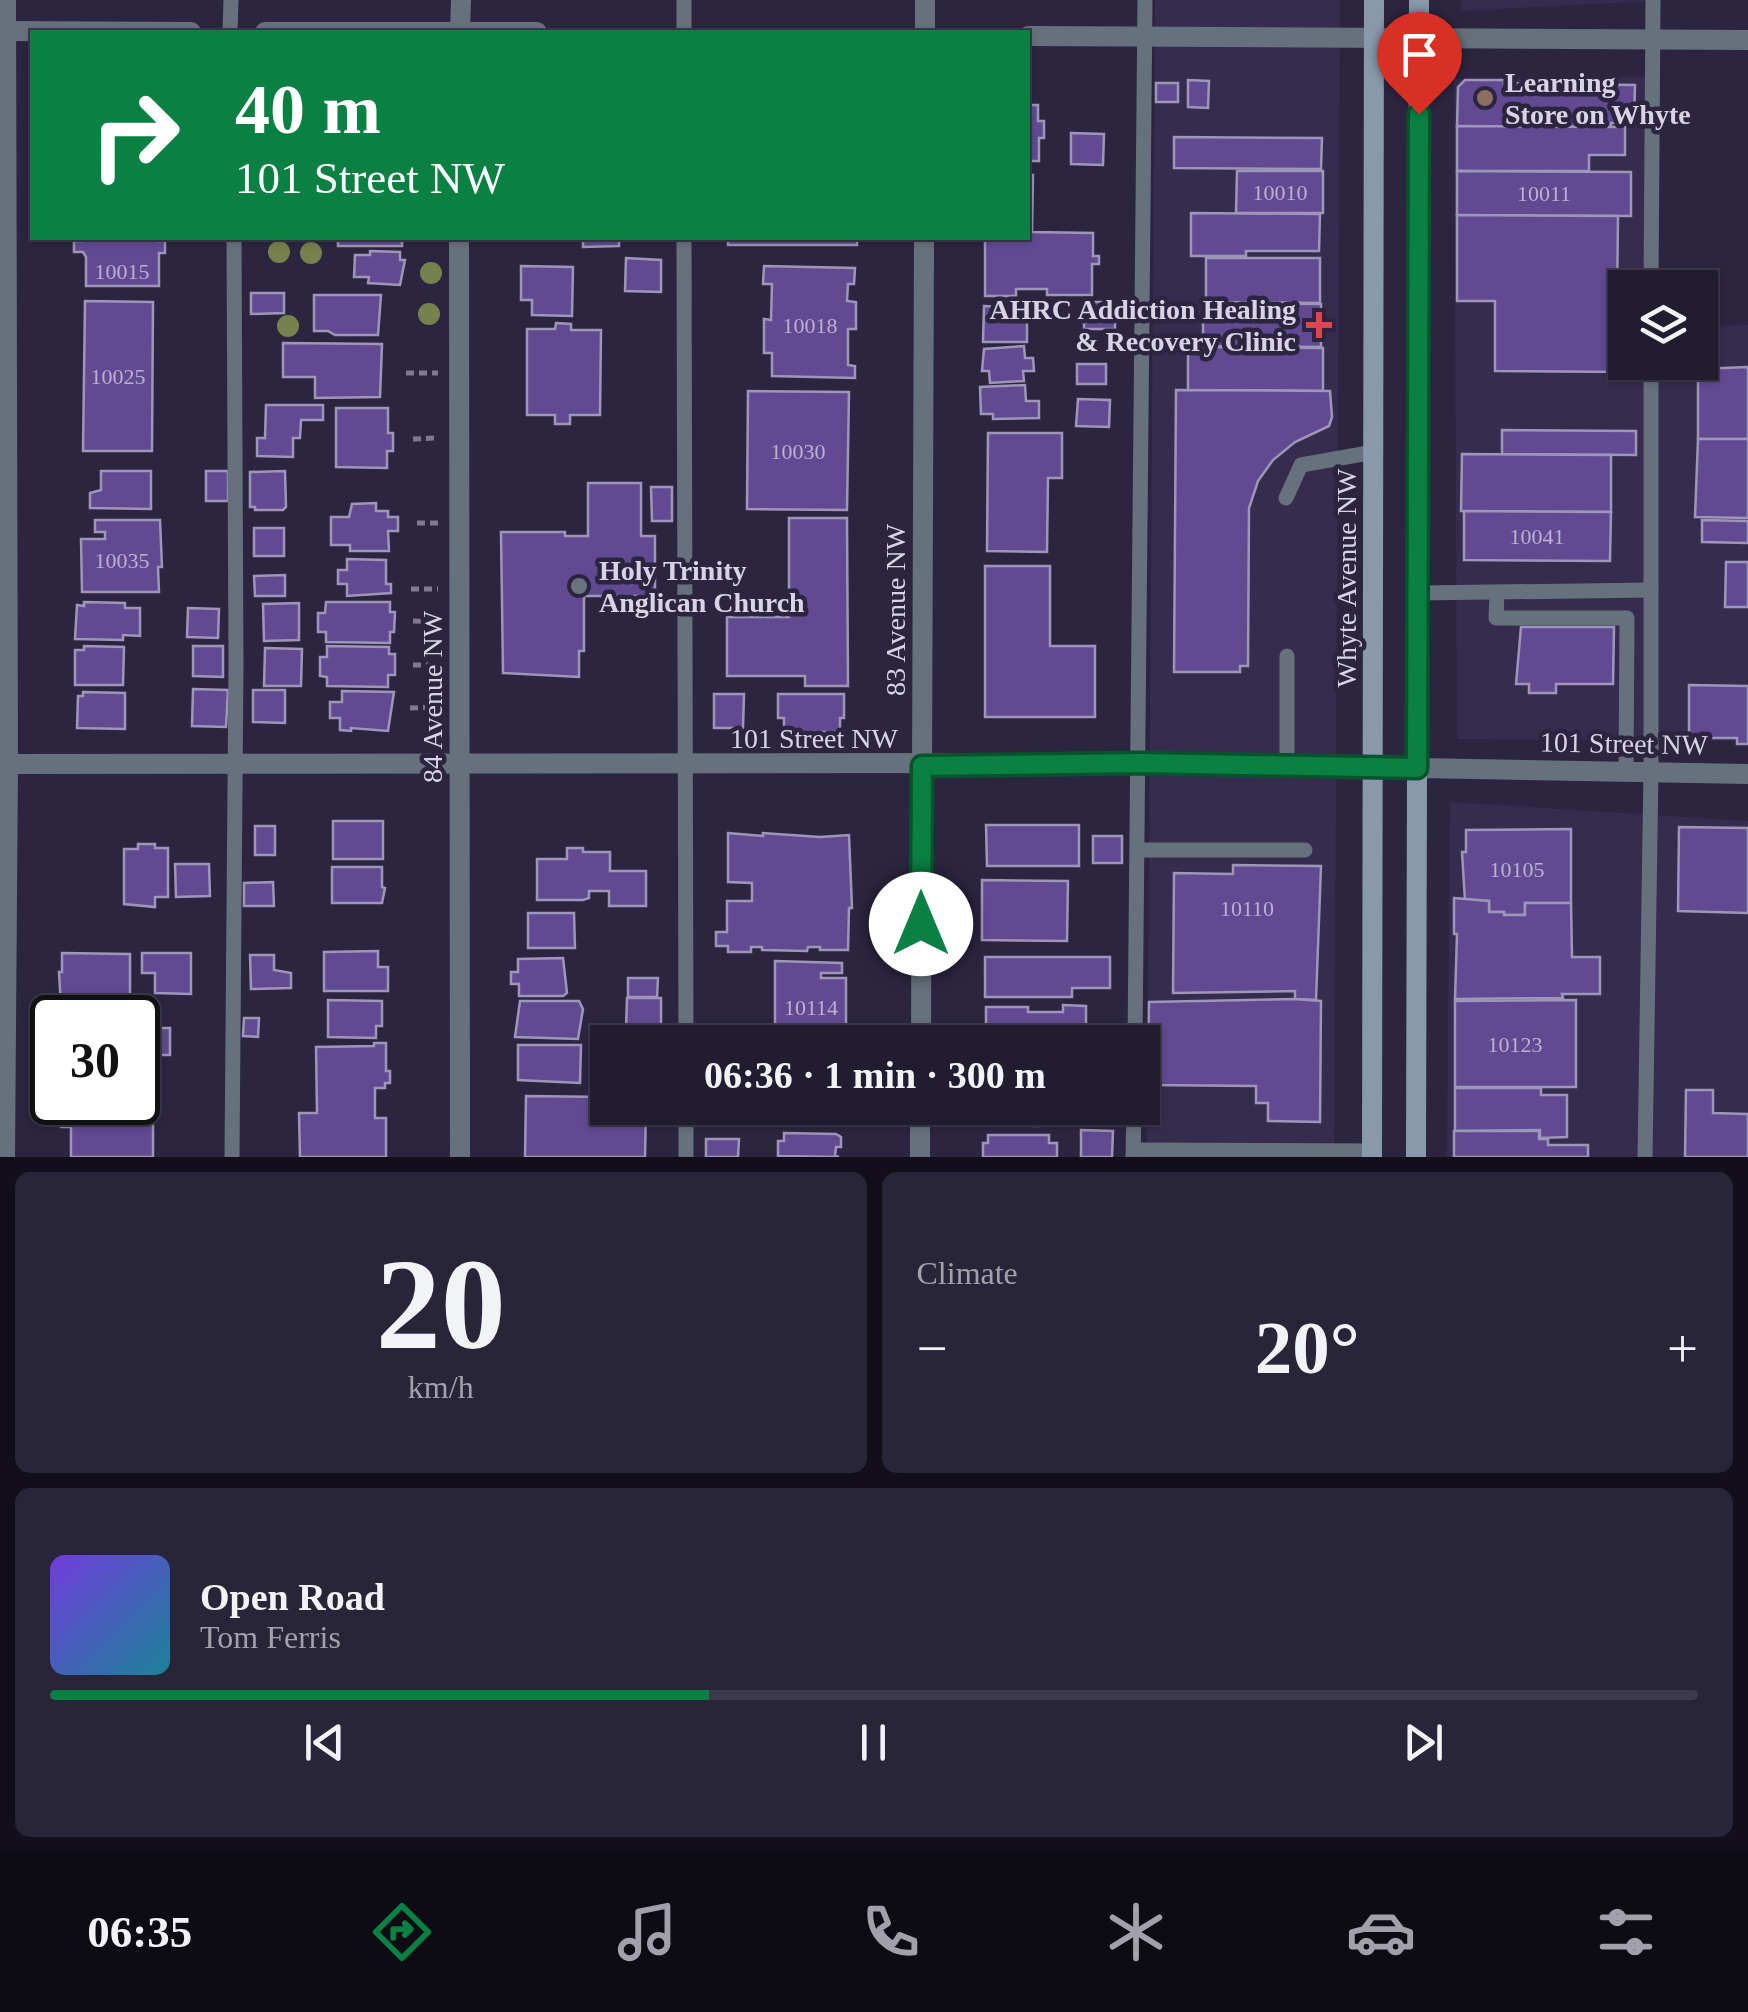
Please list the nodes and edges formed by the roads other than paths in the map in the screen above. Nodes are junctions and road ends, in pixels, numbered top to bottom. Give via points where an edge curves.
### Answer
1 (6, 0) edge
2 (230, 0) edge
3 (461, 0) edge
4 (684, 0) edge
5 (925, 0) edge
6 (1145, 0) edge
7 (1374, 0) edge
8 (1419, 0) edge
9 (1653, 0) edge
10 (230, 30) edge
11 (460, 30) edge
12 (684, 30) edge
13 (925, 30) edge
14 (3, 31) edge
15 (30, 31) edge
16 (1030, 36) edge
17 (1144, 37) junction
18 (1374, 38) junction
19 (1419, 38) junction
20 (1652, 40) junction
21 (1748, 40) edge
22 (234, 240) edge
23 (460, 240) edge
24 (684, 240) edge
25 (924, 240) edge
26 (1651, 270) edge
27 (1651, 380) edge
28 (1374, 452) junction
29 (1286, 498) dead end
30 (1652, 590) junction
31 (1496, 592) junction
32 (1419, 593) junction
33 (1287, 656) dead end
34 (1140, 763) junction
35 (4, 764) edge
36 (460, 764) junction
37 (686, 764) junction
38 (236, 765) junction
39 (922, 766) junction
40 (1287, 766) junction
41 (1374, 766) junction
42 (1417, 768) junction
43 (1626, 770) junction
44 (1651, 771) junction
45 (1748, 774) edge
46 (1139, 850) junction
47 (1306, 850) dead end
48 (686, 1025) edge
49 (920, 1025) edge
50 (1136, 1025) edge
51 (686, 1125) edge
52 (920, 1125) edge
53 (1134, 1125) edge
54 (1134, 1153) edge
55 (1172, 1153) edge
56 (1302, 1154) edge
57 (1372, 1154) edge
58 (5, 1157) edge
59 (232, 1157) edge
60 (460, 1157) edge
61 (686, 1157) edge
62 (920, 1157) edge
63 (1416, 1157) edge
64 (1645, 1157) edge

1 - 14 street
2 - 10 lane
3 - 11 street
4 - 12 lane
5 - 13 street
6 - 17 lane
7 - 18 main road, Whyte Avenue NW
8 - 19 main road
9 - 20 lane
14 - 15 street
14 - 35 street
16 - 17 street
17 - 18 street
17 - 34 lane
18 - 19 street
18 - 28 main road, Whyte Avenue NW
19 - 20 street
19 - 32 main road
20 - 21 street
20 - 26 lane
22 - 38 lane
23 - 36 street, 84 Avenue NW
24 - 37 lane
25 - 39 street, 83 Avenue NW
27 - 30 lane
28 - 29 lane via 1300,465
28 - 41 main road, Whyte Avenue NW
30 - 31 lane
30 - 44 lane
31 - 32 lane
31 - 43 lane via 1496,618 1627,618
32 - 42 main road
33 - 40 lane
34 - 39 street, 101 Street NW
34 - 40 street, 101 Street NW
34 - 46 lane
35 - 38 street, 101 Street NW
35 - 58 street
36 - 37 street, 101 Street NW
36 - 38 street, 101 Street NW
36 - 60 street, 84 Avenue NW
37 - 39 street, 101 Street NW
37 - 48 lane
38 - 59 lane
39 - 49 street, 83 Avenue NW
40 - 41 street, 101 Street NW
41 - 42 street, 101 Street NW
41 - 57 main road, Whyte Avenue NW
42 - 43 street, 101 Street NW
42 - 63 main road
43 - 44 street, 101 Street NW
44 - 45 street, 101 Street NW
44 - 64 lane
46 - 47 lane
46 - 50 lane
51 - 61 lane
52 - 62 street
53 - 54 lane
54 - 55 lane
55 - 56 lane
56 - 57 lane

